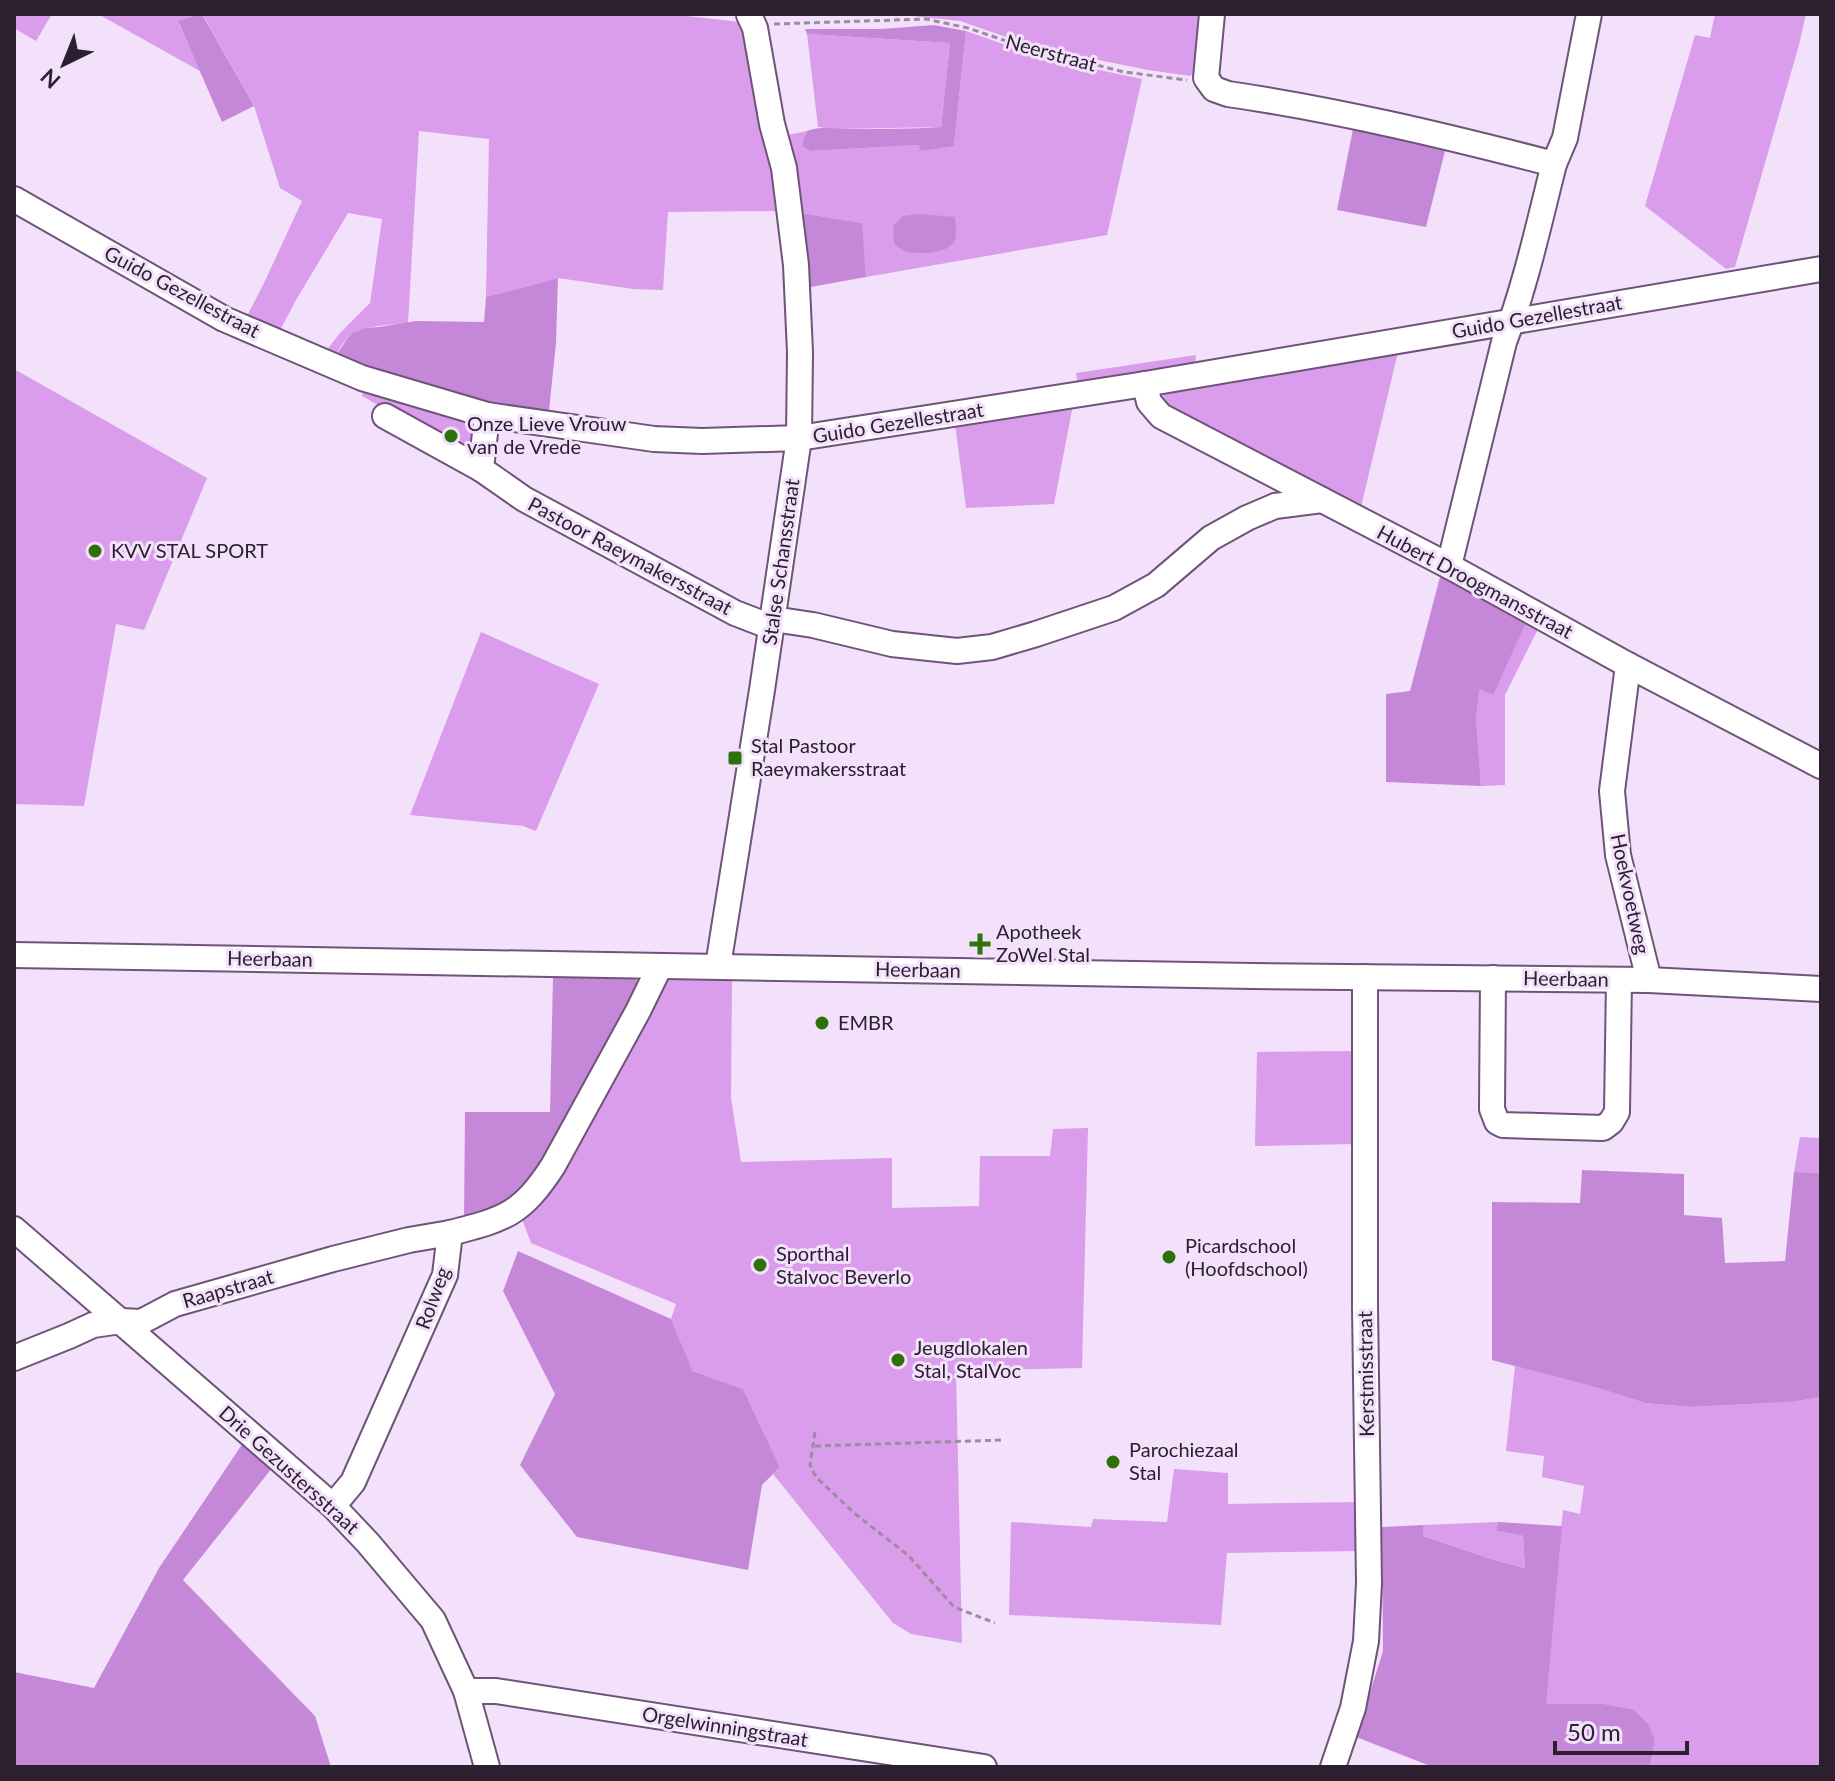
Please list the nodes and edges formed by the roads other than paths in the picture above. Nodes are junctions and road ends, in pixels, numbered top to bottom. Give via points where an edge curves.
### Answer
1 (1212, 14) edge
2 (1589, 14) edge
3 (752, 22) edge
4 (1554, 164) junction
5 (14, 199) edge
6 (1821, 269) edge
7 (1512, 320) junction
8 (1145, 384) junction
9 (487, 415) junction
10 (385, 416) dead end
11 (799, 438) junction
12 (481, 469) junction
13 (1322, 500) junction
14 (1449, 566) junction
15 (773, 619) junction
16 (1628, 665) junction
17 (1821, 766) edge
18 (14, 955) edge
19 (660, 966) junction
20 (718, 966) junction
21 (1365, 977) junction
22 (1493, 978) junction
23 (1619, 980) junction
24 (1649, 980) junction
25 (1821, 989) edge
26 (14, 1229) edge
27 (450, 1233) junction
28 (121, 1321) junction
29 (14, 1358) edge
30 (333, 1506) junction
31 (466, 1691) junction
32 (487, 1767) edge
33 (984, 1767) edge
34 (1333, 1767) edge

1 - 4 street via 1206,78 1214,89 1407,127
2 - 4 street via 1565,138
3 - 11 street, Stalse Schansstraat via 784,168 794,249
4 - 7 street
5 - 9 street, Guido Gezellestraat via 224,319 362,378
6 - 7 street, Guido Gezellestraat
7 - 8 street, Guido Gezellestraat
7 - 14 street
8 - 11 street, Guido Gezellestraat
8 - 13 street, Hubert Droogmansstraat via 1149,402 1161,416
9 - 11 street, Guido Gezellestraat via 654,439
9 - 12 street
10 - 12 street, Pastoor Raeymakersstraat
11 - 15 street, Stalse Schansstraat
12 - 15 street, Pastoor Raeymakersstraat via 524,499 735,613 761,623
13 - 14 street, Hubert Droogmansstraat
13 - 15 street, Pastoor Raeymakersstraat via 1275,506 1247,518 1211,538 1156,585 1114,608 992,647 957,651 892,644
14 - 16 street, Hubert Droogmansstraat
15 - 20 street, Stalse Schansstraat
16 - 17 street, Hubert Droogmansstraat
16 - 24 street, Hoekvoetweg via 1612,791 1618,855
18 - 19 street, Heerbaan
19 - 20 street, Heerbaan
19 - 27 street via 542,1183 503,1218
20 - 21 street, Heerbaan
21 - 22 street, Heerbaan
21 - 34 street, Kerstmisstraat via 1369,1583 1366,1641 1353,1708
22 - 23 street, Heerbaan
22 - 23 street via 1492,1109 1497,1122 1603,1128 1617,1112
23 - 24 street, Heerbaan
24 - 25 street, Heerbaan
26 - 28 street, Drie Gezustersstraat
27 - 28 street, Raapstraat via 363,1251 175,1304 141,1322
27 - 30 street, Rolweg via 445,1275 353,1482
28 - 29 street, Raapstraat via 93,1325
28 - 30 street, Drie Gezustersstraat
30 - 31 street, Drie Gezustersstraat via 433,1620
31 - 32 street, Drie Gezustersstraat
31 - 33 street, Orgelwinningstraat via 496,1691

